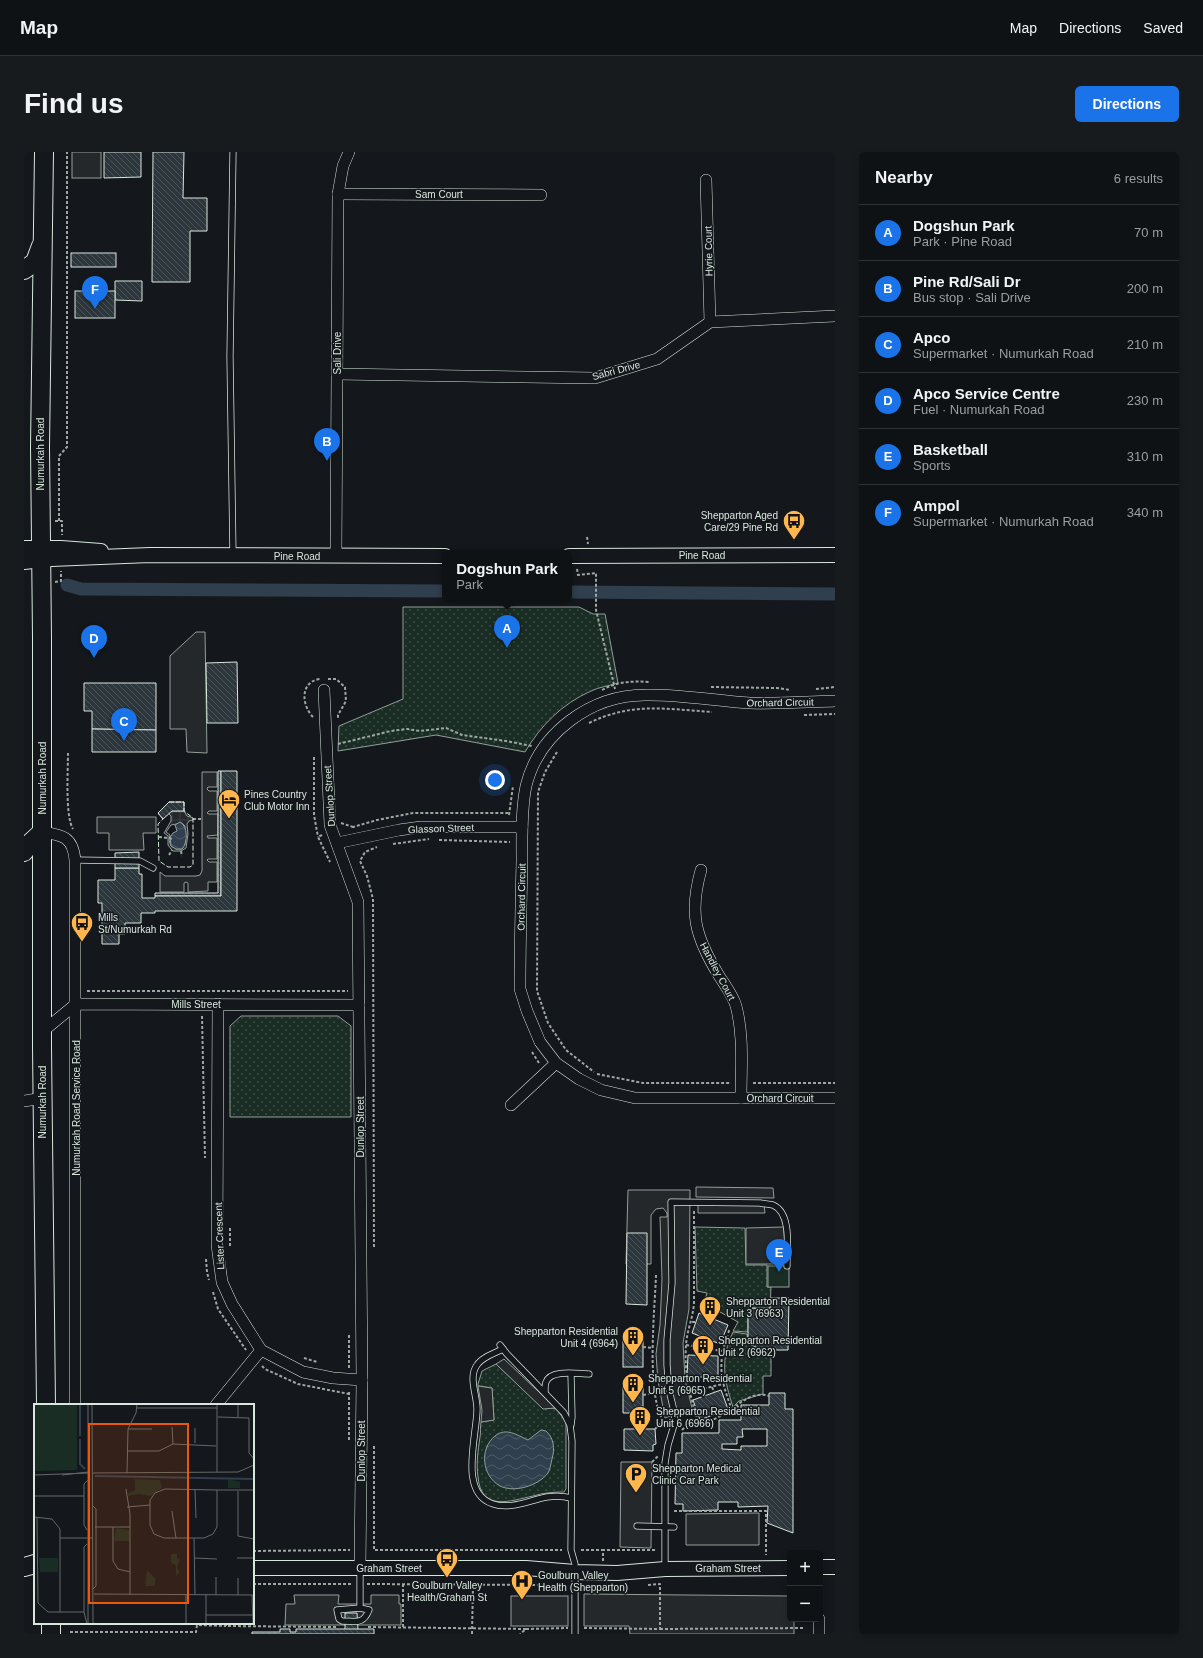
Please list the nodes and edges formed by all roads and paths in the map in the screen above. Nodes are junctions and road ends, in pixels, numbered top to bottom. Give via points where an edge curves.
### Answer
1 (44, 152) edge
2 (67, 152) edge
3 (233, 152) edge
4 (348, 152) edge
5 (706, 180) dead end
6 (338, 194) junction
7 (541, 195) dead end
8 (44, 236) junction
9 (24, 270) edge
10 (835, 316) edge
11 (710, 322) junction
12 (337, 374) junction
13 (59, 521) dead end
14 (587, 537) dead end
15 (32, 555) edge
16 (835, 555) edge
17 (233, 556) junction
18 (336, 556) junction
19 (442, 556) edge
20 (576, 556) edge
21 (656, 683) dead end
22 (614, 684) junction
23 (709, 687) dead end
24 (835, 687) edge
25 (324, 690) dead end
26 (811, 690) dead end
27 (796, 691) dead end
28 (597, 692) dead end
29 (618, 698) junction
30 (835, 701) edge
31 (717, 712) dead end
32 (835, 714) edge
33 (799, 715) dead end
34 (585, 725) dead end
35 (534, 741) dead end
36 (338, 744) dead end
37 (531, 745) junction
38 (558, 750) dead end
39 (528, 751) dead end
40 (541, 753) junction
41 (551, 762) junction
42 (515, 783) dead end
43 (193, 819) dead end
44 (202, 819) dead end
45 (353, 826) dead end
46 (509, 827) junction
47 (522, 827) junction
48 (331, 830) junction
49 (42, 832) junction
50 (159, 837) dead end
51 (173, 839) dead end
52 (337, 844) junction
53 (387, 845) dead end
54 (380, 846) dead end
55 (510, 849) dead end
56 (172, 850) dead end
57 (181, 851) dead end
58 (24, 852) edge
59 (169, 855) dead end
60 (182, 856) dead end
61 (75, 860) junction
62 (331, 864) dead end
63 (153, 868) dead end
64 (701, 870) dead end
65 (87, 991) dead end
66 (76, 1004) junction
67 (218, 1004) junction
68 (354, 1004) junction
69 (202, 1016) dead end
70 (42, 1032) junction
71 (531, 1050) dead end
72 (552, 1067) junction
73 (741, 1083) junction
74 (835, 1083) edge
75 (24, 1096) edge
76 (43, 1098) junction
77 (741, 1098) junction
78 (835, 1098) edge
79 (24, 1101) edge
80 (511, 1105) dead end
81 (205, 1163) dead end
82 (694, 1211) dead end
83 (230, 1228) dead end
84 (374, 1249) dead end
85 (230, 1251) dead end
86 (206, 1256) dead end
87 (787, 1266) dead end
88 (656, 1275) dead end
89 (692, 1322) junction
90 (696, 1322) dead end
91 (349, 1328) dead end
92 (726, 1329) dead end
93 (686, 1344) junction
94 (643, 1347) dead end
95 (652, 1348) junction
96 (711, 1349) junction
97 (722, 1351) junction
98 (258, 1354) junction
99 (710, 1355) dead end
100 (297, 1356) dead end
101 (319, 1363) dead end
102 (571, 1374) junction
103 (589, 1374) dead end
104 (349, 1380) junction
105 (362, 1380) junction
106 (723, 1384) junction
107 (712, 1387) junction
108 (545, 1392) junction
109 (689, 1392) junction
110 (714, 1392) dead end
111 (654, 1393) junction
112 (349, 1394) junction
113 (643, 1395) dead end
114 (769, 1396) dead end
115 (46, 1404) edge
116 (74, 1404) edge
117 (217, 1404) edge
118 (736, 1406) junction
119 (741, 1408) dead end
120 (732, 1410) junction
121 (663, 1421) junction
122 (699, 1424) junction
123 (570, 1426) junction
124 (655, 1430) dead end
125 (676, 1433) junction
126 (374, 1439) dead end
127 (349, 1441) dead end
128 (571, 1498) junction
129 (674, 1504) dead end
130 (637, 1526) dead end
131 (674, 1526) dead end
132 (665, 1527) junction
133 (348, 1543) dead end
134 (254, 1550) edge
135 (348, 1550) junction
136 (361, 1550) junction
137 (374, 1550) junction
138 (571, 1550) junction
139 (603, 1550) dead end
140 (34, 1564) edge
141 (24, 1567) edge
142 (823, 1567) edge
143 (835, 1567) edge
144 (254, 1568) edge
145 (360, 1568) junction
146 (575, 1568) junction
147 (766, 1568) junction
148 (787, 1568) edge
149 (665, 1569) junction
150 (24, 1572) edge
151 (34, 1574) edge
152 (403, 1584) dead end
153 (473, 1584) dead end
154 (645, 1585) dead end
155 (360, 1608) junction
156 (819, 1622) edge
157 (226, 1624) edge
158 (340, 1627) dead end
159 (361, 1627) dead end
160 (403, 1627) junction
161 (472, 1627) junction
162 (805, 1628) dead end
163 (526, 1629) junction
164 (660, 1629) junction
165 (575, 1631) edge
166 (70, 1632) dead end
167 (196, 1633) edge
168 (472, 1634) edge
169 (520, 1634) edge
170 (819, 1634) edge

1 - 8 highway, Numurkah Road
2 - 13 path via 67,447 59,456
3 - 17 lane via 230,364
4 - 6 street, Sali Drive
5 - 11 street, Hyrie Court
6 - 7 street, Sam Court
6 - 12 street, Sali Drive
8 - 9 highway via 37,258
8 - 15 highway, Numurkah Road
10 - 11 street
11 - 12 street, Sabri Drive via 657,359 595,378
12 - 18 street, Sali Drive
14 - 20 path via 588,545
15 - 17 street, Pine Road
15 - 49 highway, Numurkah Road
16 - 20 street, Pine Road
17 - 18 street, Pine Road
18 - 19 street, Pine Road
20 - 22 path via 578,575 596,574 596,610
21 - 22 path via 633,681
22 - 28 path
22 - 29 path
23 - 27 path via 777,688
24 - 26 path
25 - 48 street, Dunlop Street
29 - 30 street, Orchard Circuit via 644,695 751,703
29 - 40 street, Orchard Circuit via 581,712 563,726
31 - 34 path via 648,708 625,710
32 - 33 path
35 - 37 path
36 - 37 path via 391,731 446,728 462,735
37 - 39 path
37 - 40 path
38 - 41 path
40 - 41 path
40 - 47 street, Orchard Circuit via 526,786
41 - 73 path via 538,792 537,816 537,991 548,1023 566,1050 596,1074 643,1083
42 - 46 path via 512,789
43 - 44 path
45 - 48 path via 342,822
46 - 47 street, Glasson Street
46 - 52 street, Glasson Street via 421,827
47 - 72 street, Orchard Circuit via 520,989
48 - 52 street, Dunlop Street
48 - 62 path via 318,837
49 - 58 highway
49 - 61 street, Numurkah Road Service Road via 59,835 68,840 73,846
49 - 70 highway, Numurkah Road
50 - 51 path
52 - 68 street, Dunlop Street via 358,902
53 - 55 path via 429,839 510,842
54 - 84 path via 365,852 360,861 373,899
56 - 59 path
57 - 60 path
61 - 63 lane via 140,861
61 - 66 street, Numurkah Road Service Road
64 - 73 street, Handley Court via 695,890 694,912 697,930 708,958 735,1004 742,1030
65 - 68 path via 350,991
66 - 67 street, Mills Street
66 - 70 street
66 - 116 street, Numurkah Road Service Road
67 - 68 street, Mills Street
67 - 98 street, Lister Crescent via 217,1246 222,1282
68 - 105 street, Dunlop Street
69 - 81 path
70 - 76 highway, Numurkah Road
71 - 72 path via 537,1061
72 - 77 street, Orchard Circuit via 601,1090 635,1098
72 - 80 street
73 - 74 path
73 - 77 street, Handley Court
75 - 76 street
76 - 79 street
76 - 115 highway, Numurkah Road
77 - 78 street, Orchard Circuit
82 - 89 path
83 - 85 path
86 - 98 path via 206,1272 218,1310 241,1345
87 - 125 lane via 786,1223 782,1212 773,1205 671,1202 672,1282 668,1366
88 - 95 path
89 - 90 path
89 - 93 path
91 - 104 path
92 - 97 path via 729,1331
93 - 96 path
93 - 109 path
94 - 95 path
95 - 111 path
96 - 97 path
96 - 99 path
97 - 106 path
98 - 104 street via 303,1372
98 - 112 path via 265,1369 298,1384
98 - 117 street
100 - 101 path
102 - 103 lane
102 - 108 lane via 552,1375 546,1382
102 - 123 lane
104 - 105 street
104 - 112 path
105 - 136 street, Dunlop Street
106 - 107 path
106 - 120 path
107 - 109 path
107 - 110 path
108 - 123 lane via 559,1406
108 - 128 lane via 501,1347 476,1365 473,1375 477,1409 472,1455 475,1487 482,1498 494,1505 502,1506 547,1497
109 - 122 path
111 - 113 path
111 - 121 path
112 - 127 path
114 - 118 path via 758,1396
118 - 119 path
118 - 120 path
120 - 122 path via 705,1424
121 - 124 path
121 - 125 path
122 - 125 path via 687,1426
123 - 128 lane
125 - 132 lane via 668,1445 665,1463
126 - 137 path
128 - 138 lane
129 - 147 path via 674,1511 766,1511
130 - 132 lane
131 - 132 lane
132 - 149 lane
133 - 135 path
134 - 135 path
135 - 136 path
136 - 137 path
136 - 145 street, Dunlop Street
137 - 138 path
138 - 139 path
138 - 146 lane
140 - 141 highway
142 - 143 street
144 - 145 street, Graham Street
145 - 146 street, Graham Street
145 - 155 lane
146 - 149 street, Graham Street via 616,1564
146 - 165 lane
147 - 148 street, Graham Street
147 - 149 street, Graham Street
150 - 151 highway
152 - 160 path
153 - 161 path
154 - 164 path via 660,1584
155 - 155 lane via 337,1610 339,1619 365,1619 369,1610
156 - 170 street
157 - 158 path
157 - 167 path via 197,1625
159 - 160 path
160 - 161 path
161 - 163 path
161 - 168 path
162 - 164 path
163 - 165 path
163 - 169 path
164 - 165 path
166 - 167 path

